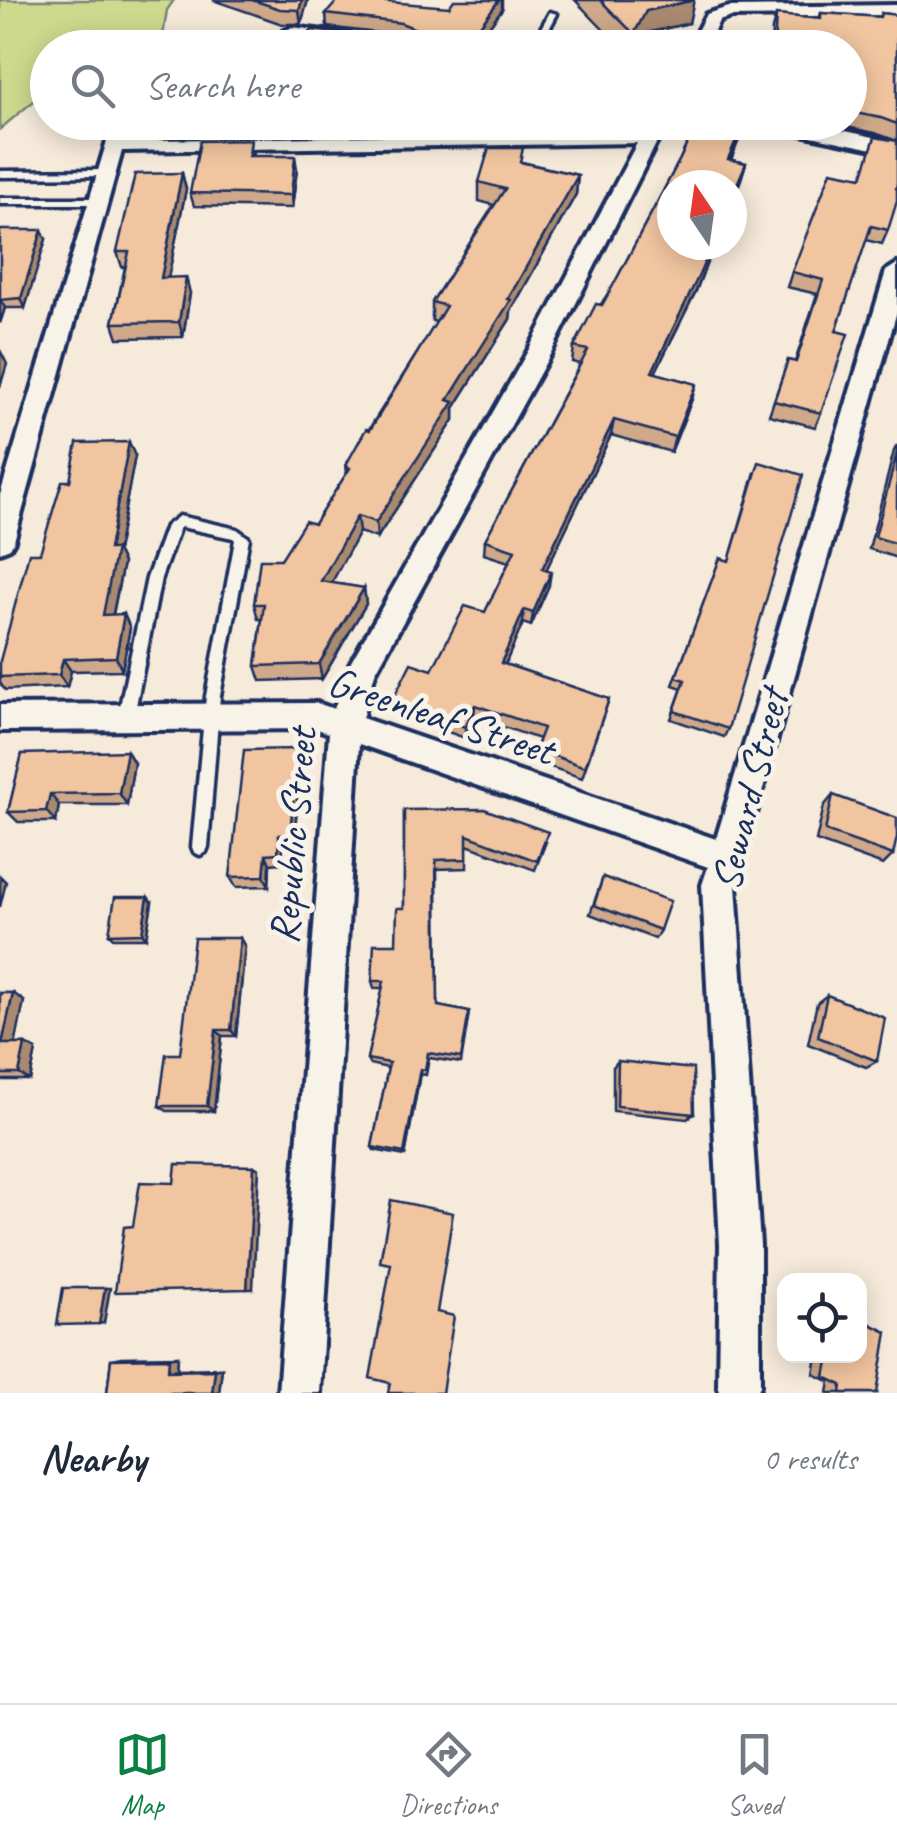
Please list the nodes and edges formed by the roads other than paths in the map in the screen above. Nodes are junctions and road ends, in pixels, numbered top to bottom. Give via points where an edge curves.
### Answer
1 (897, 10) edge
2 (553, 14) dead end
3 (544, 30) edge
4 (706, 30) edge
5 (123, 140) edge
6 (338, 140) edge
7 (649, 140) edge
8 (859, 140) edge
9 (322, 141) joint
10 (114, 145) junction
11 (897, 148) edge
12 (106, 173) junction
13 (0, 174) edge
14 (0, 201) edge
15 (98, 201) junction
16 (897, 271) edge
17 (0, 542) edge
18 (211, 715) junction
19 (126, 716) junction
20 (0, 718) edge
21 (345, 724) junction
22 (200, 847) dead end
23 (725, 858) junction
24 (739, 1385) dead end
25 (299, 1393) edge

1 - 4 street via 729,12 712,18
2 - 3 lane
5 - 10 street
6 - 9 street
7 - 21 street, Republic Street via 361,671
8 - 11 street
9 - 10 street
10 - 12 street
12 - 13 lane
12 - 15 street
14 - 15 lane
15 - 17 street
16 - 23 street, Seward Street
18 - 19 street, Greenleaf Street
18 - 19 lane via 242,538 179,521 154,578
18 - 21 street, Greenleaf Street via 300,714
18 - 22 lane
19 - 20 street, Greenleaf Street
21 - 23 street, Greenleaf Street
21 - 25 street, Republic Street
23 - 24 street, Seward Street via 719,885 740,1245

